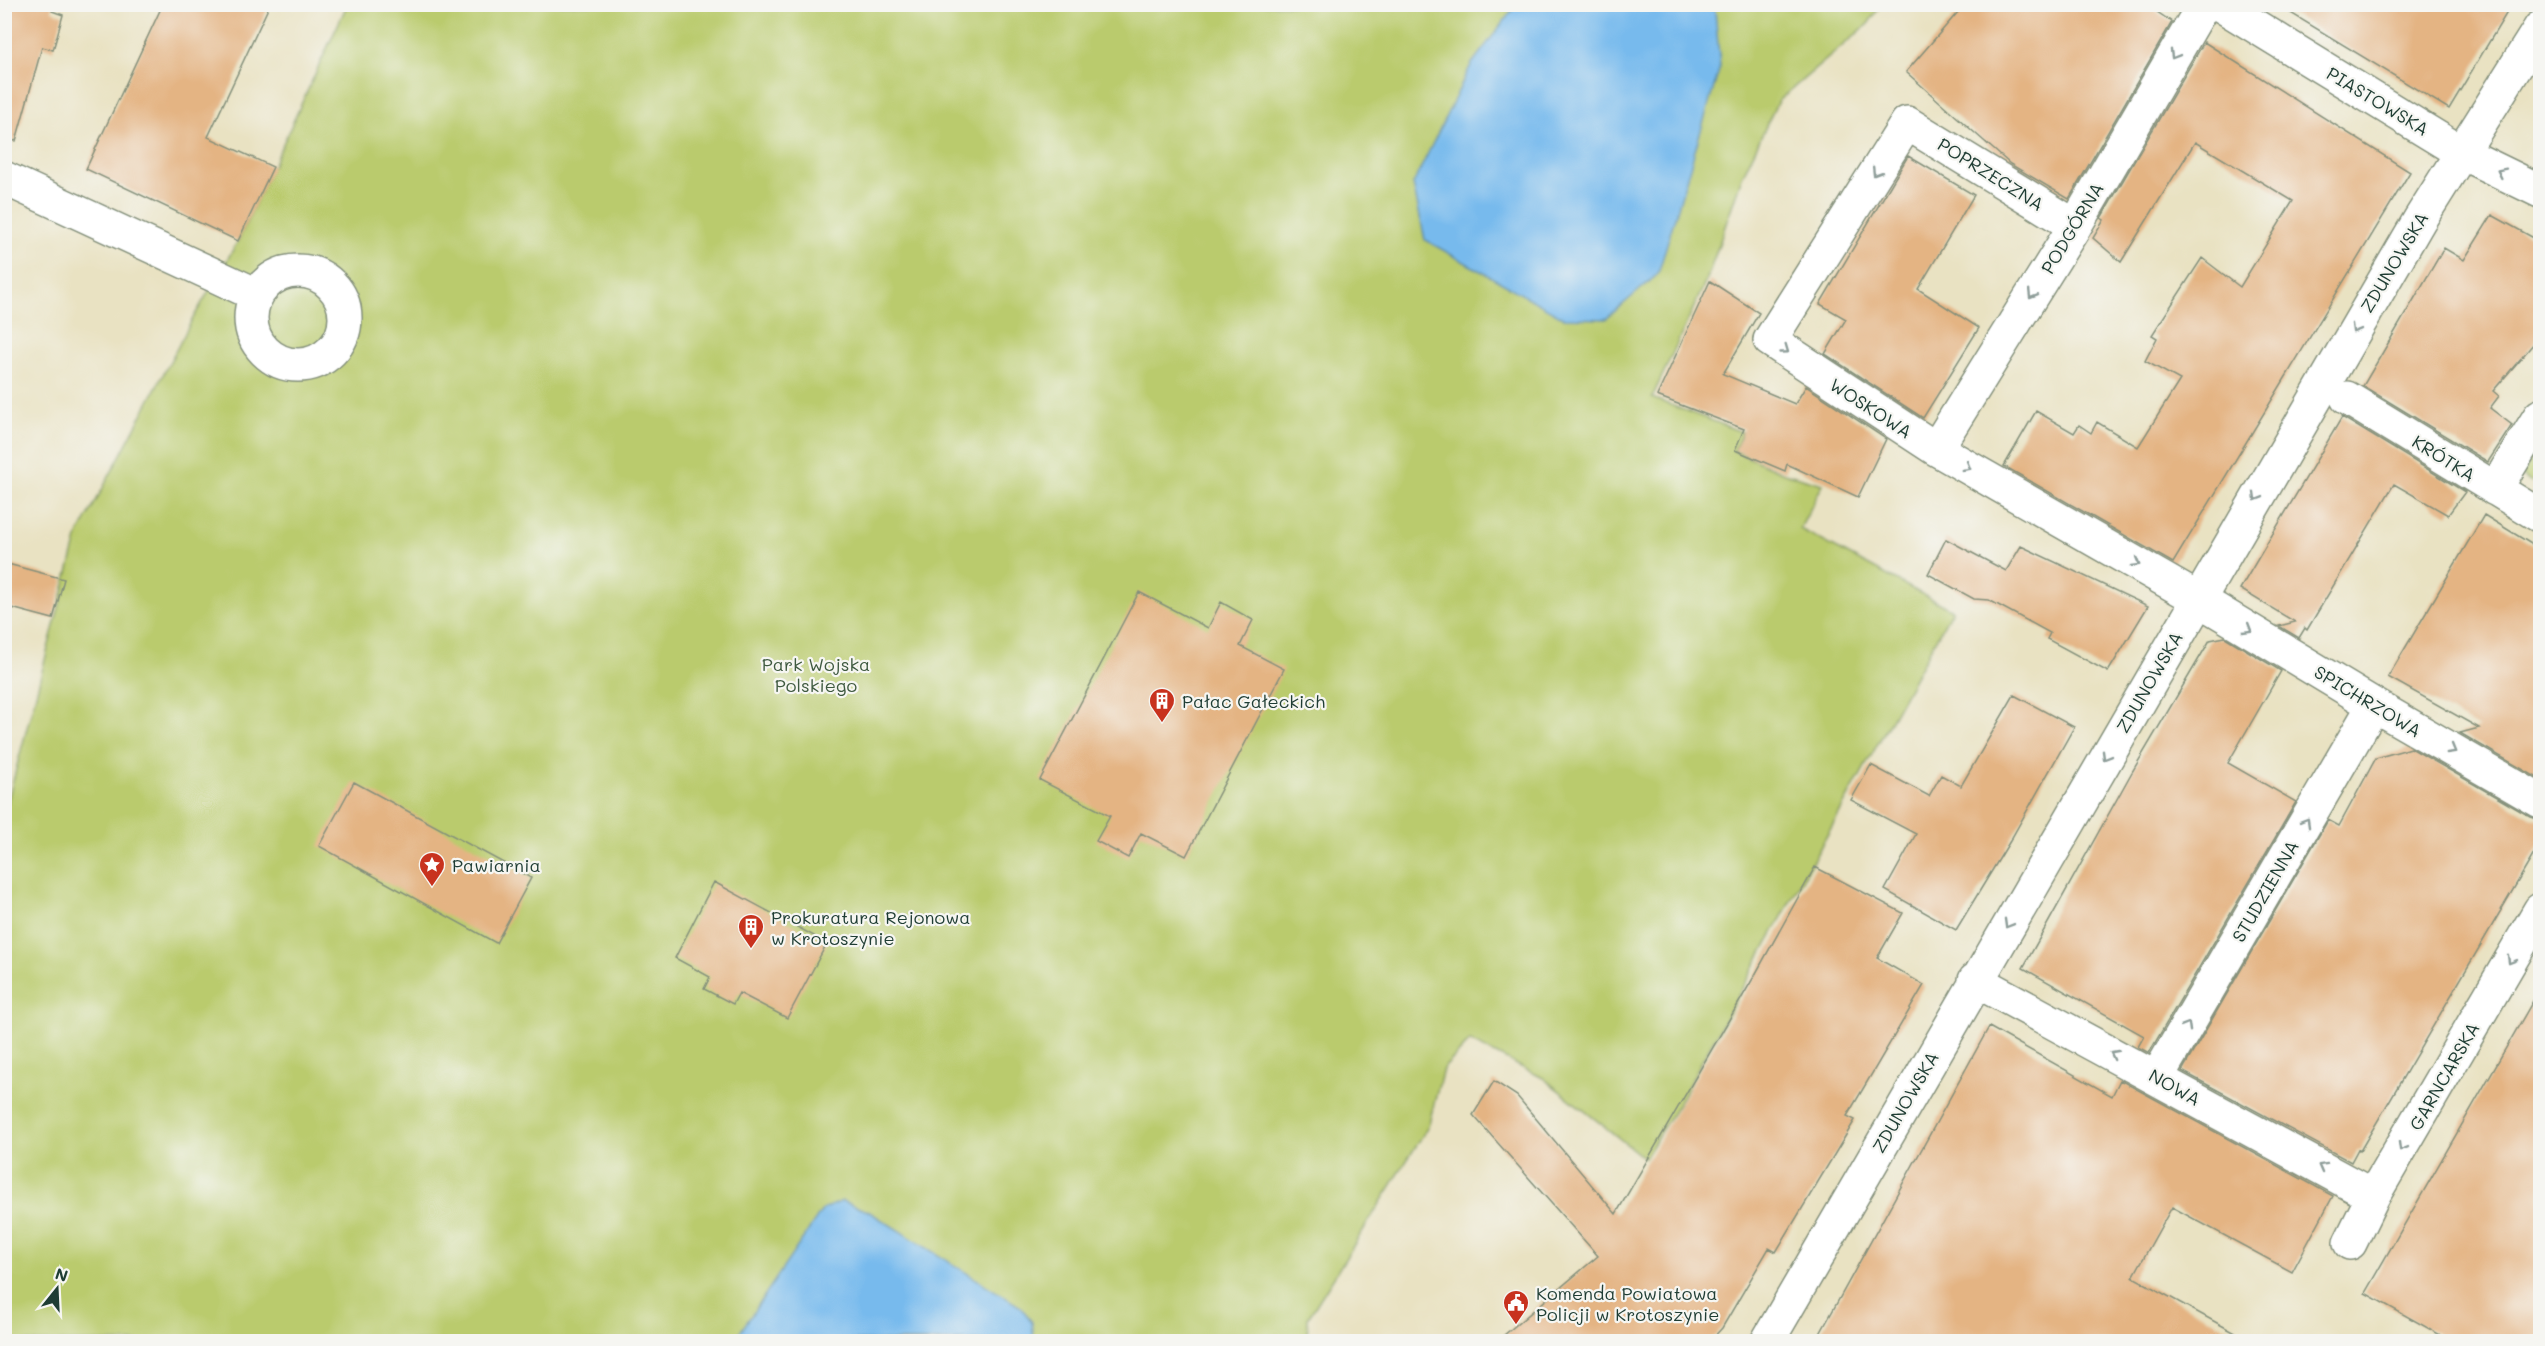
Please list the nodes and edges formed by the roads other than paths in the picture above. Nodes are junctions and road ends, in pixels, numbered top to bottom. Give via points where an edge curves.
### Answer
1 (2204, 4) edge
2 (2219, 4) edge
3 (2541, 28) edge
4 (1907, 123) joint
5 (2462, 153) junction
6 (4, 178) edge
7 (2541, 191) edge
8 (2075, 226) junction
9 (257, 295) dead end
10 (2347, 398) dead end
11 (2541, 416) edge
12 (1936, 450) junction
13 (2494, 489) junction
14 (2541, 516) edge
15 (2198, 598) junction
16 (2374, 705) junction
17 (2541, 801) edge
18 (2541, 910) edge
19 (1975, 980) junction
20 (2157, 1077) junction
21 (2373, 1196) junction
22 (2350, 1243) dead end
23 (1767, 1341) edge

1 -> 8 street, PODGÓRNA
2 - 5 street, PIASTOWSKA
3 - 5 street, ZDUNOWSKA
4 - 8 street, POPRZECZNA
4 -> 12 street, WOSKOWA via 1770,339
7 -> 5 street, PIASTOWSKA
5 -> 15 street, ZDUNOWSKA
6 - 9 street
8 -> 12 street, PODGÓRNA
10 - 13 street, KRÓTKA
11 - 13 street
12 -> 15 street, WOSKOWA
13 - 14 street, KRÓTKA
15 -> 16 street, SPICHRZOWA
15 -> 19 street, ZDUNOWSKA
16 -> 17 street, SPICHRZOWA
20 -> 16 street, STUDZIENNA
18 -> 21 street, GARNCARSKA
20 -> 19 street, NOWA
19 - 23 street, ZDUNOWSKA
21 -> 20 street, NOWA
21 - 22 street, GARNCARSKA

